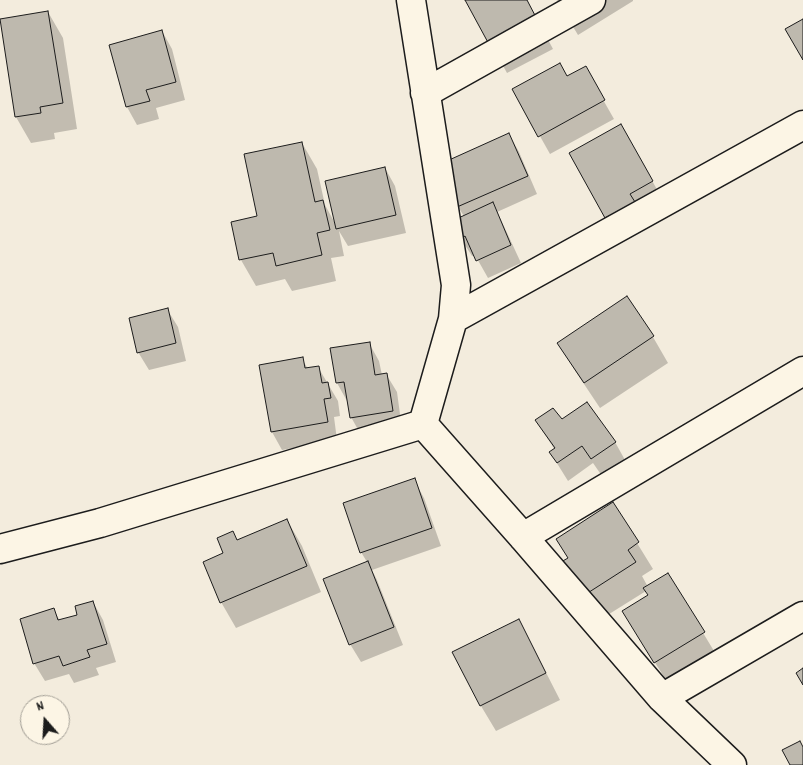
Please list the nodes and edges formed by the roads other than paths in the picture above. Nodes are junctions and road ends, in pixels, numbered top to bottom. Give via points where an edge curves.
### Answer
1 (410, 0) edge
2 (591, 0) edge
3 (425, 93) junction
4 (803, 125) edge
5 (453, 319) junction
6 (803, 371) edge
7 (423, 424) junction
8 (523, 537) junction
9 (0, 548) edge
10 (803, 616) edge
11 (662, 698) junction
12 (732, 765) edge

1 - 3 street
2 - 3 street
3 - 5 street via 456,285
4 - 5 street
5 - 7 street
6 - 8 street
7 - 8 street
7 - 9 street via 100,523
8 - 11 street
10 - 11 street
11 - 12 street

